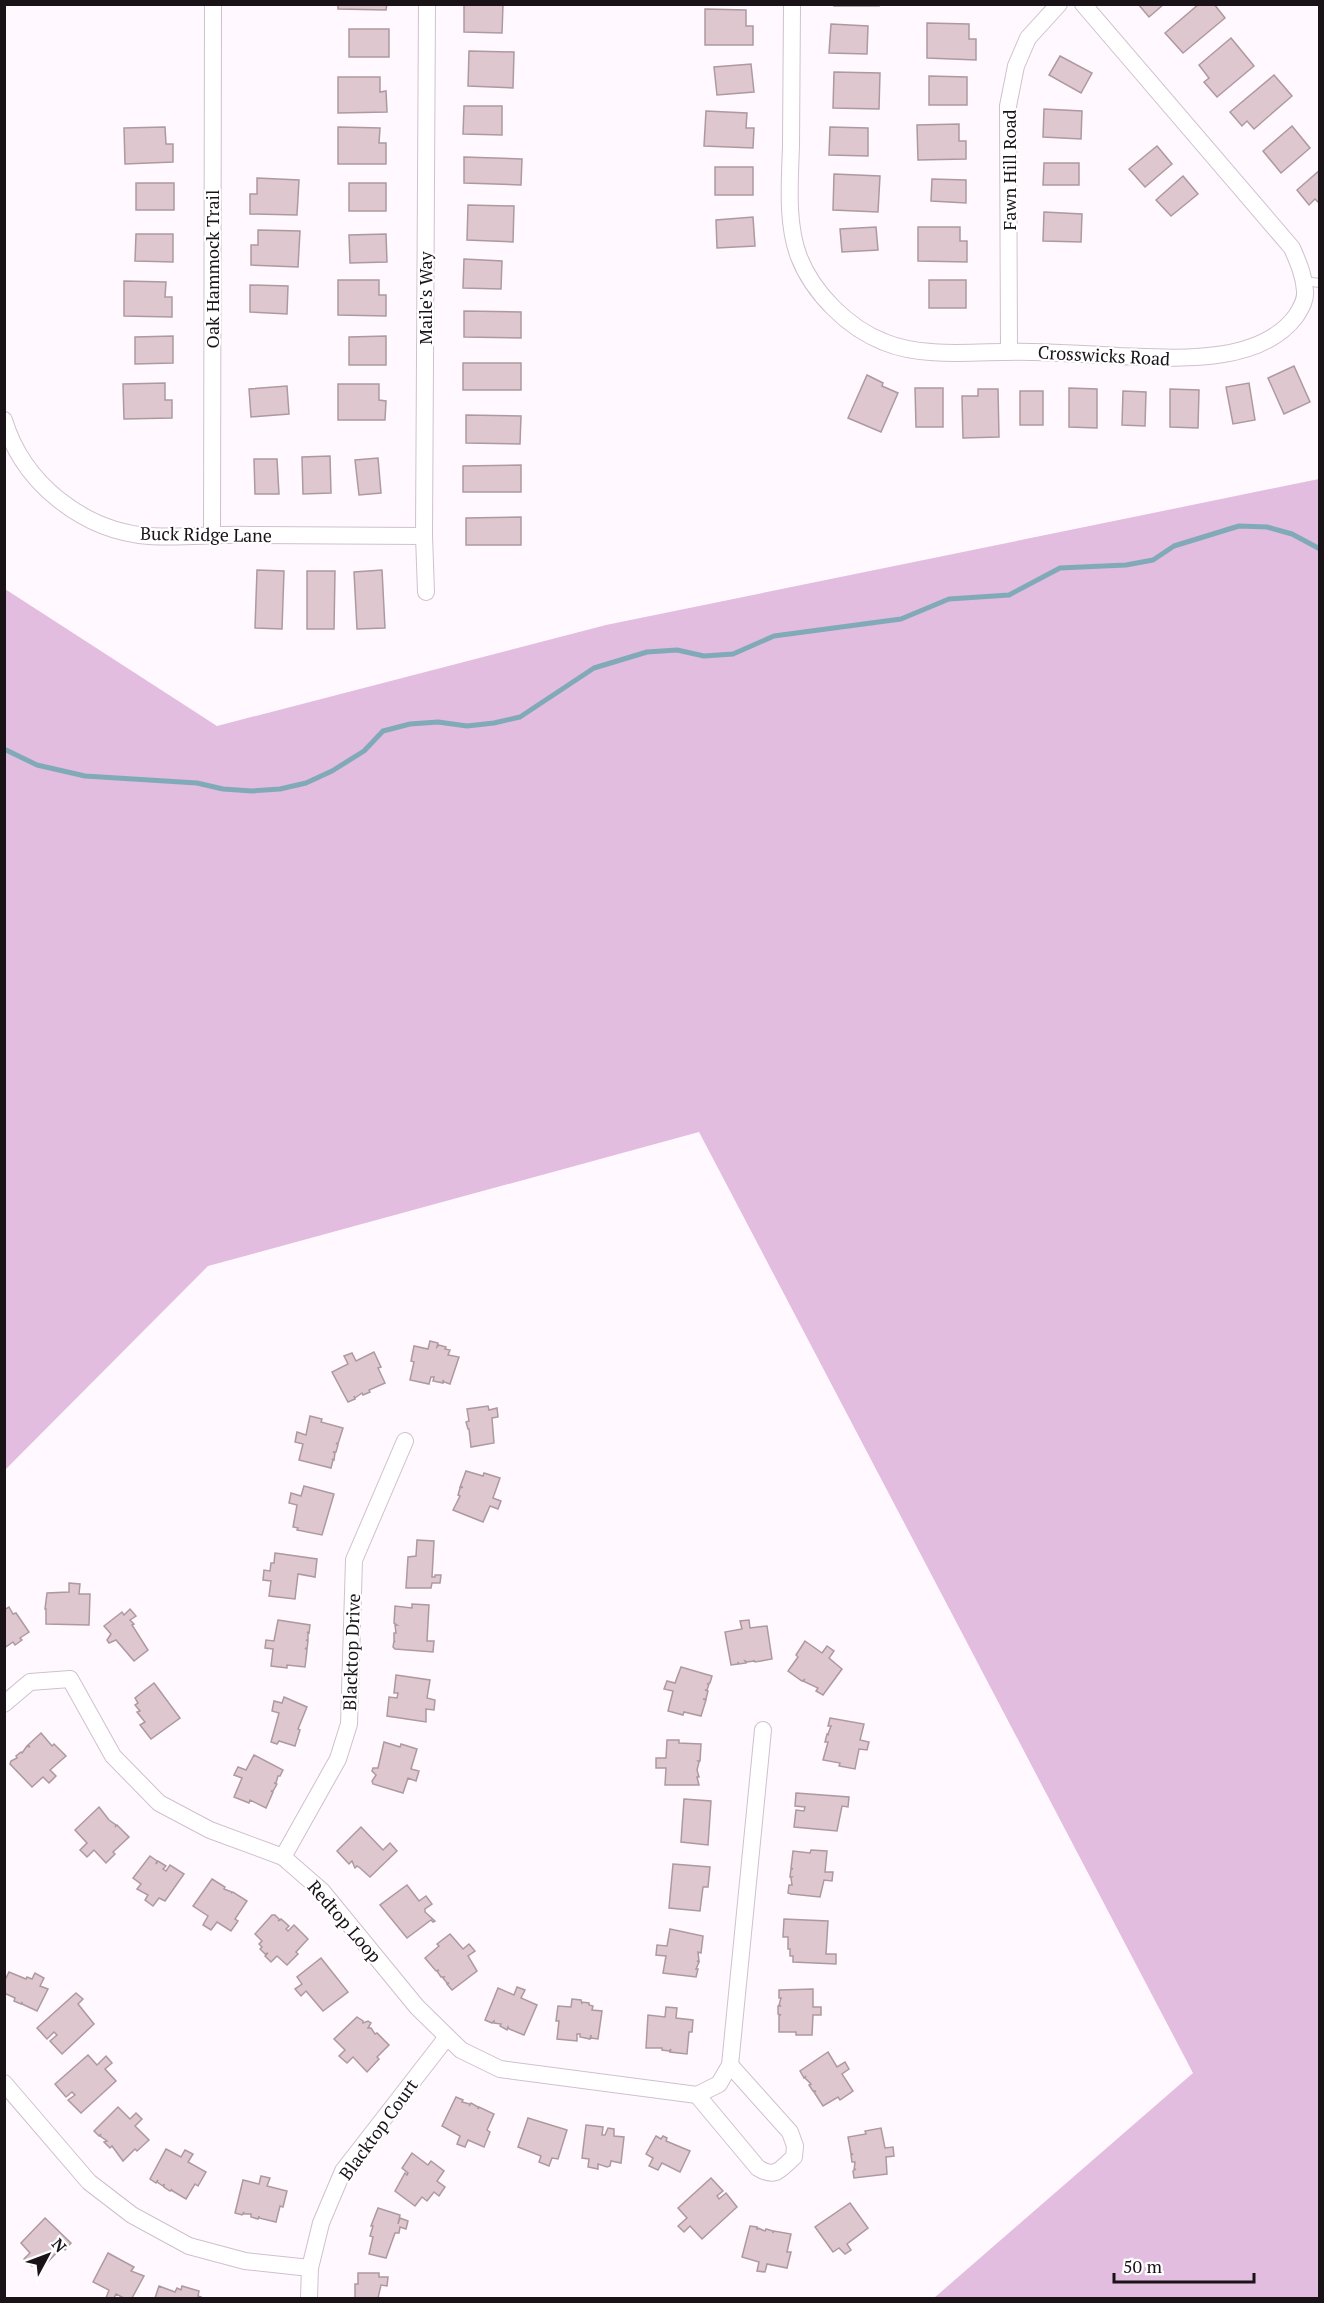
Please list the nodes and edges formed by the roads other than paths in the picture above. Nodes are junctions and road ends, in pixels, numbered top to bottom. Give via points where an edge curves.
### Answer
1 (213, 4) edge
2 (428, 4) edge
3 (792, 4) edge
4 (1059, 4) edge
5 (1083, 4) edge
6 (1312, 282) edge
7 (1009, 351) junction
8 (4, 420) edge
9 (212, 534) junction
10 (424, 536) junction
11 (426, 592) dead end
12 (405, 1441) dead end
13 (4, 1704) edge
14 (763, 1730) dead end
15 (284, 1857) junction
16 (447, 2037) junction
17 (730, 2065) junction
18 (4, 2083) edge
19 (697, 2095) junction
20 (310, 2268) junction
21 (309, 2298) edge

1 - 9 street, Oak Hammock Trail
2 - 10 street, Maile's Way
3 - 7 street, Crosswicks Road via 790,195 799,258 810,277 828,303 883,342 917,352
4 - 7 street, Fawn Hill Road via 1028,38 1016,66 1008,106
5 - 6 street, Crosswicks Road via 1292,248
6 - 7 street, Crosswicks Road via 1302,307 1277,335 1228,353 1178,358
8 - 9 street, Buck Ridge Lane via 29,469 75,513 129,533
9 - 10 street, Buck Ridge Lane
10 - 11 street, Maile's Way
12 - 15 street, Blacktop Drive via 354,1560 349,1724 338,1759
13 - 15 street, Redtop Loop via 30,1682 70,1679 113,1756 159,1803 210,1830
14 - 17 street
15 - 16 street, Redtop Loop via 322,1891 417,2007
16 - 19 street, Redtop Loop via 460,2050 500,2069
16 - 20 street, Blacktop Court via 343,2171 321,2223
17 - 19 street via 720,2084
17 - 19 street via 790,2132 794,2157 778,2172 767,2173 758,2168
18 - 20 street via 89,2182 132,2215 189,2246 245,2261
20 - 21 street, Blacktop Court

